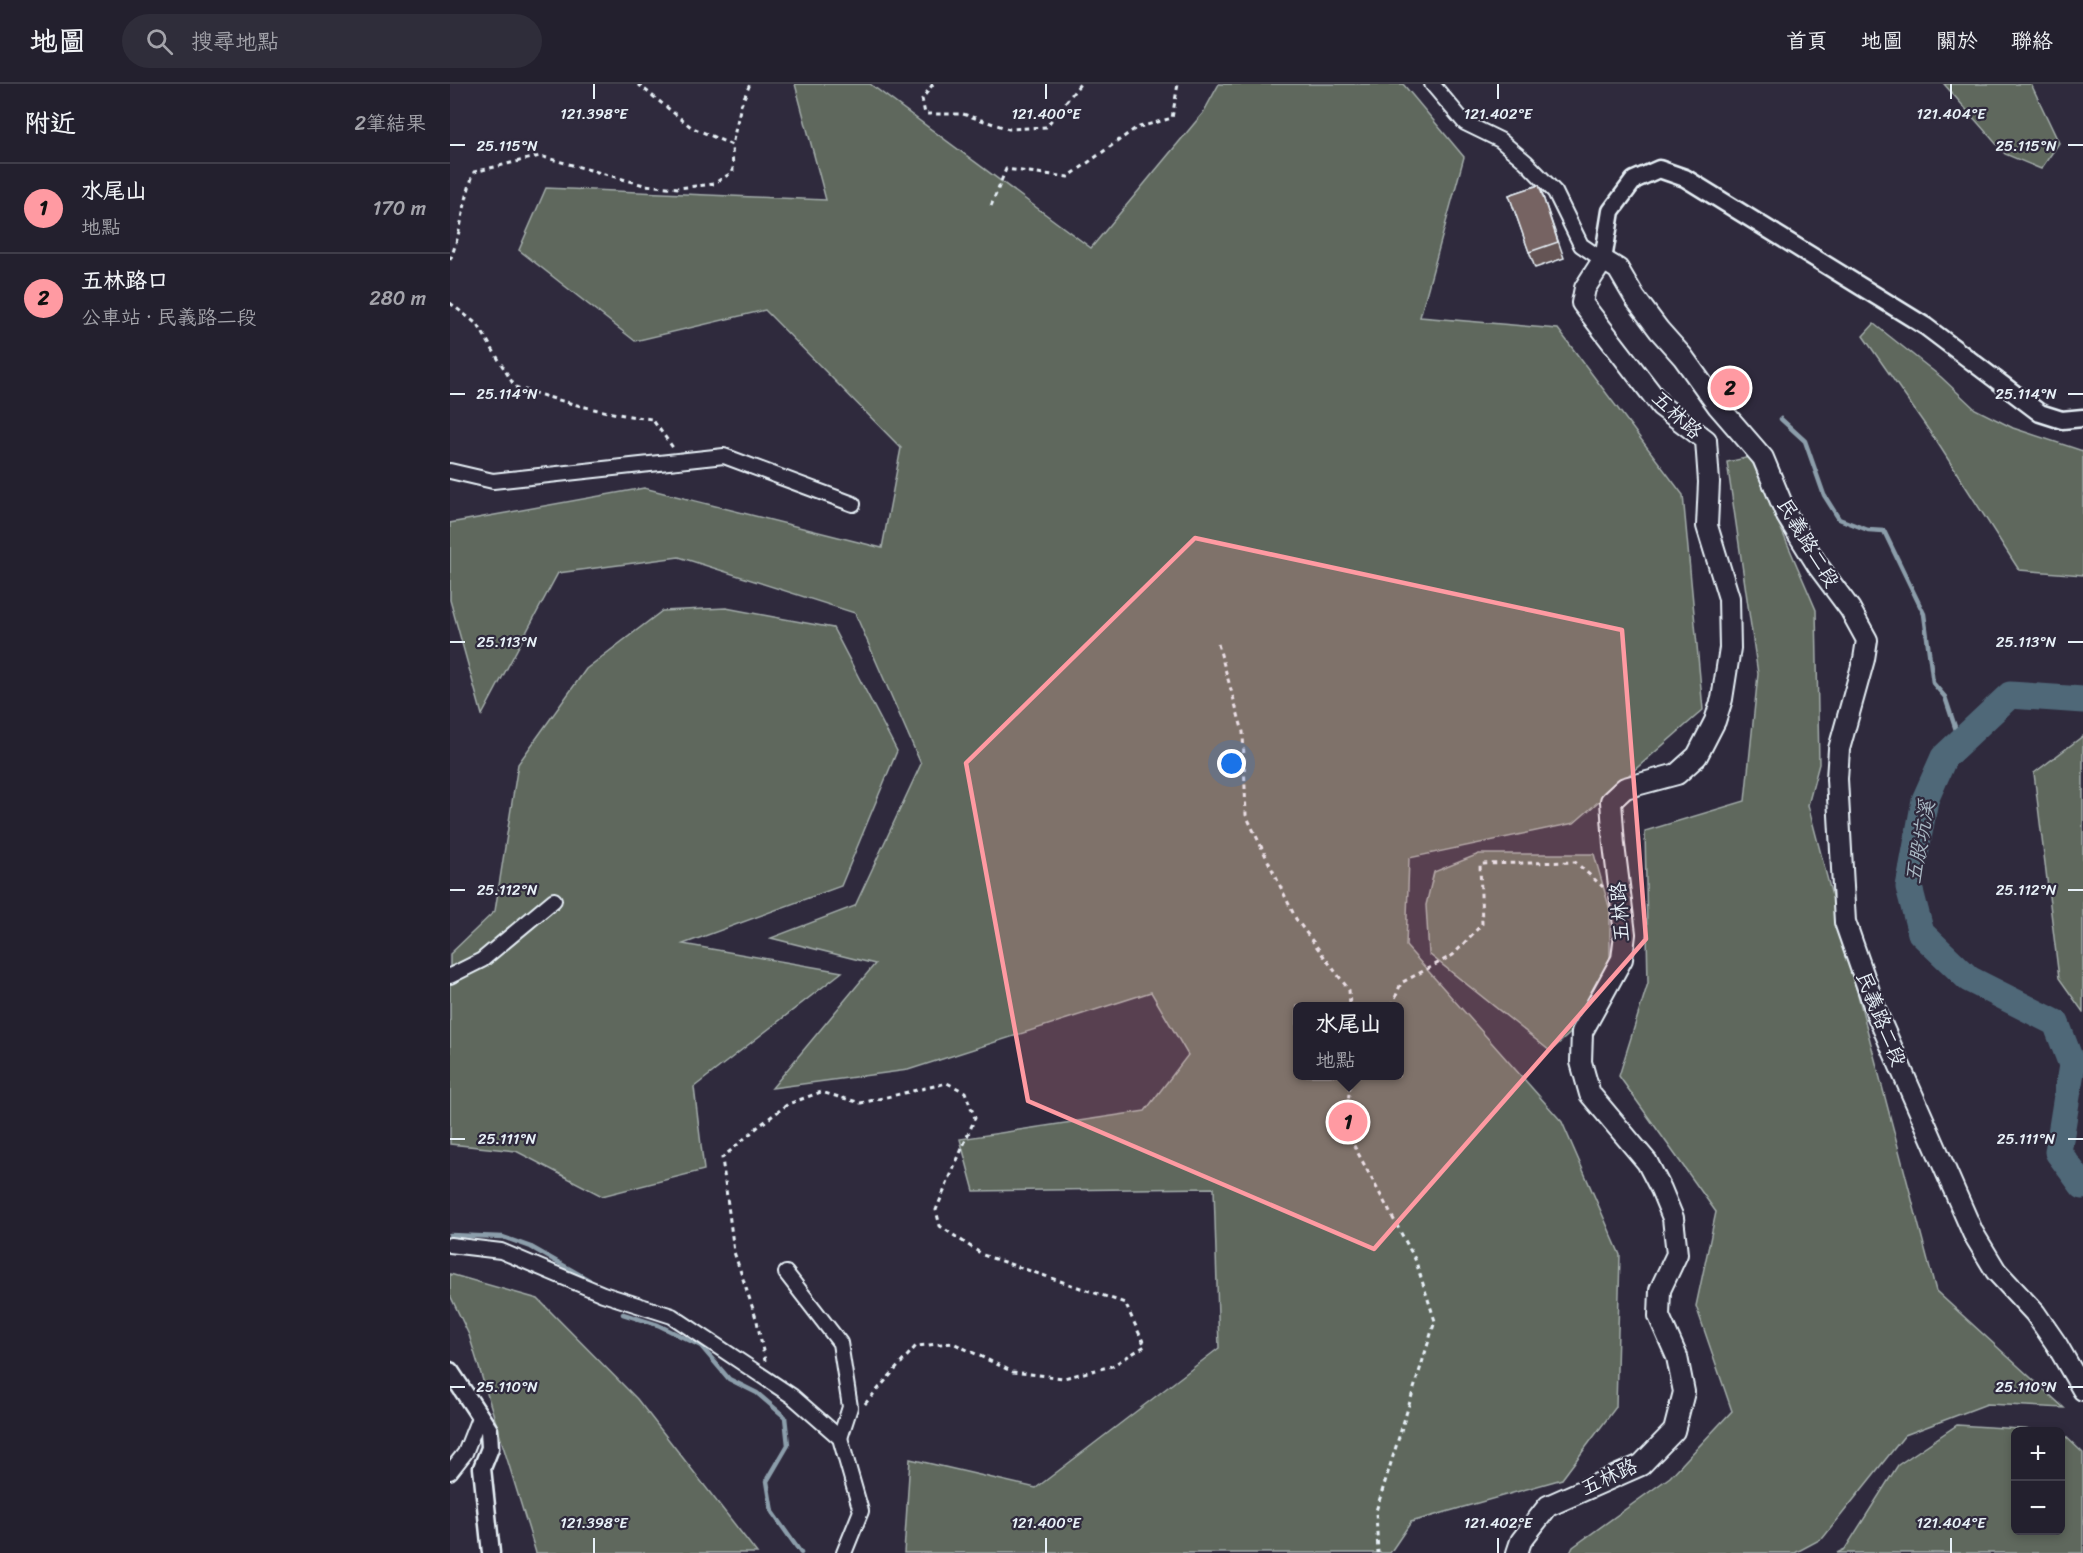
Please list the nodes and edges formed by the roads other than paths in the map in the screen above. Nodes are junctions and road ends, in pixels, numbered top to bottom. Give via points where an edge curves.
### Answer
1 (1432, 84) edge
2 (1603, 260) junction
3 (2083, 418) edge
4 (450, 471) edge
5 (853, 504) dead end
6 (554, 900) dead end
7 (450, 976) edge
8 (450, 1245) edge
9 (786, 1273) dead end
10 (450, 1371) edge
11 (2083, 1390) edge
12 (480, 1415) junction
13 (840, 1438) junction
14 (450, 1472) edge
15 (491, 1553) edge
16 (844, 1553) edge
17 (1517, 1553) edge

1 - 2 street via 1465,123 1500,140 1526,162 1554,192 1581,245
2 - 3 street via 1611,211 1634,180 1659,169 1685,178 1924,326 2040,413 2062,420
2 - 11 main road, 民義路二段 via 1618,269 1653,322 1763,458 1787,516 1867,640 1839,749 1837,779 1845,922 1877,1014 1973,1233 1996,1271 2058,1345
2 - 17 main road, 五林路 via 1585,288 1582,303 1661,406 1706,440 1707,525 1730,597 1730,648 1722,699 1697,756 1677,774 1625,788 1611,801 1625,934 1622,960 1582,1032 1581,1062 1590,1094 1647,1162 1672,1218 1677,1254 1660,1290 1659,1316 1677,1357 1684,1392 1674,1431 1641,1464 1548,1506 1521,1541
4 - 5 street via 493,481 724,456
6 - 7 street via 482,960
8 - 13 street via 501,1251 603,1294 672,1316 792,1396
9 - 13 street via 840,1343 850,1407
10 - 12 street
12 - 14 street via 465,1453
12 - 15 street via 489,1431 490,1448 482,1468
13 - 16 street via 861,1511

